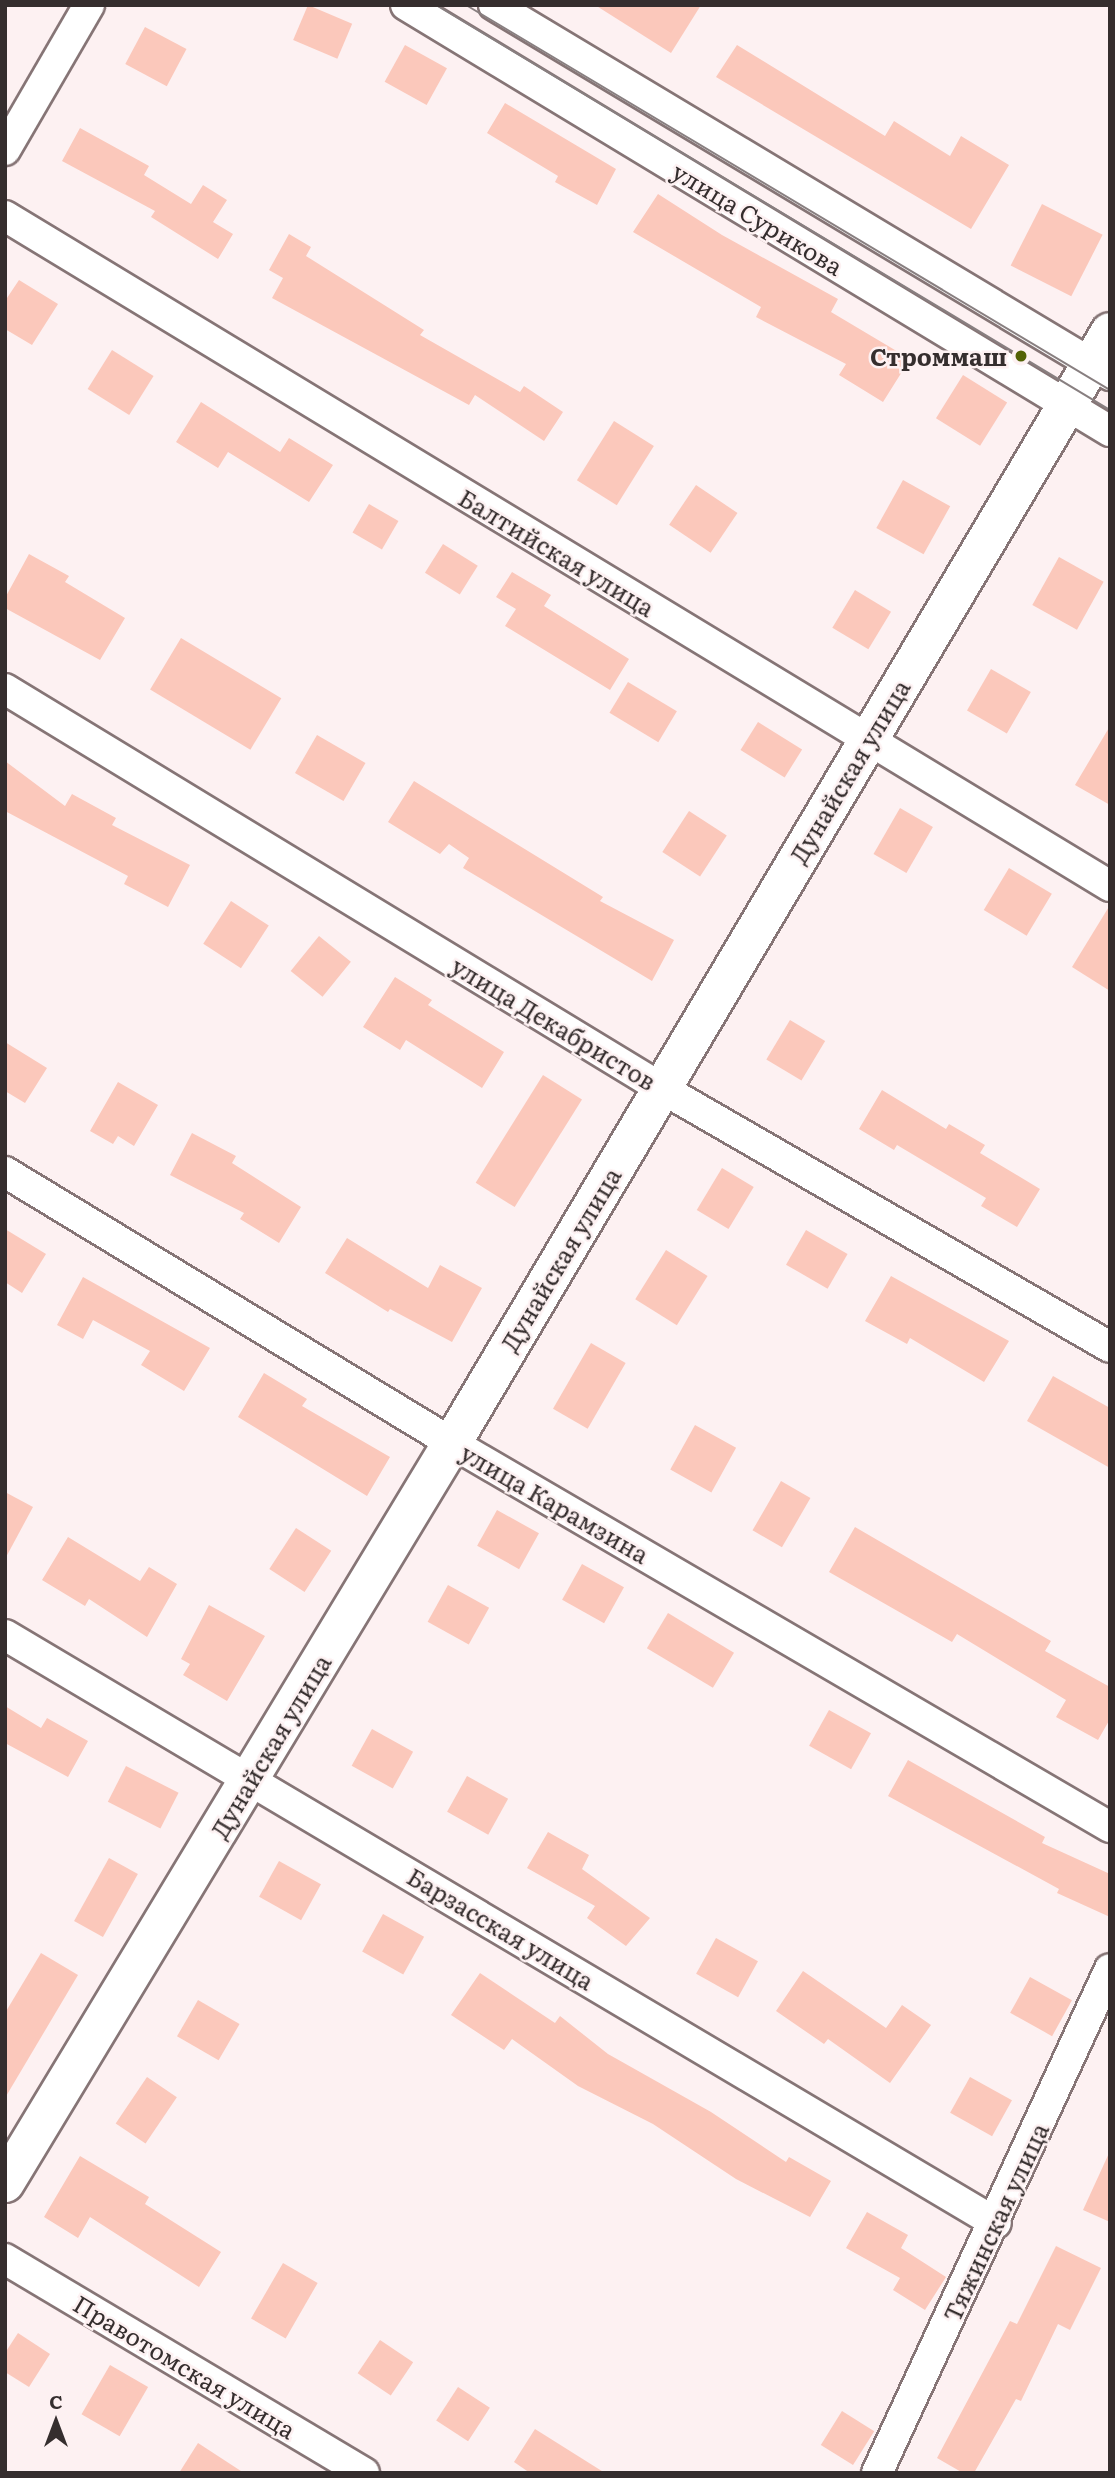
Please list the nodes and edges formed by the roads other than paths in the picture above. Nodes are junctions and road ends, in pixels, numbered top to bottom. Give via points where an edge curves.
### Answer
1 (89, 5) edge
2 (406, 5) edge
3 (494, 5) edge
4 (5, 150) edge
5 (5, 216) edge
6 (1103, 357) edge
7 (1065, 404) junction
8 (1110, 431) edge
9 (5, 689) edge
10 (867, 741) junction
11 (1110, 886) edge
12 (661, 1088) junction
13 (5, 1172) edge
14 (1110, 1347) edge
15 (452, 1443) junction
16 (5, 1635) edge
17 (251, 1779) junction
18 (1110, 1827) edge
19 (1110, 1969) edge
20 (5, 2183) edge
21 (996, 2223) junction
22 (5, 2259) edge
23 (364, 2473) edge
24 (877, 2473) edge

1 - 4 street
2 - 7 street, улица Сурикова
3 - 6 street, улица Сурикова
5 - 10 street, Балтийская улица
6 - 7 street, Дунайская улица
7 - 8 street, улица Сурикова
7 - 10 street, Дунайская улица
9 - 12 street, улица Декабристов
10 - 11 street, Балтийская улица
10 - 12 street, Дунайская улица
12 - 14 street, улица Декабристов
12 - 15 street, Дунайская улица
13 - 15 street, улица Карамзина
15 - 17 street, Дунайская улица
15 - 18 street, улица Карамзина
16 - 17 street, Барзасская улица
17 - 20 street, Дунайская улица
17 - 21 street, Барзасская улица
19 - 21 street, Тяжинская улица
21 - 24 street, Тяжинская улица
22 - 23 street, Правотомская улица

